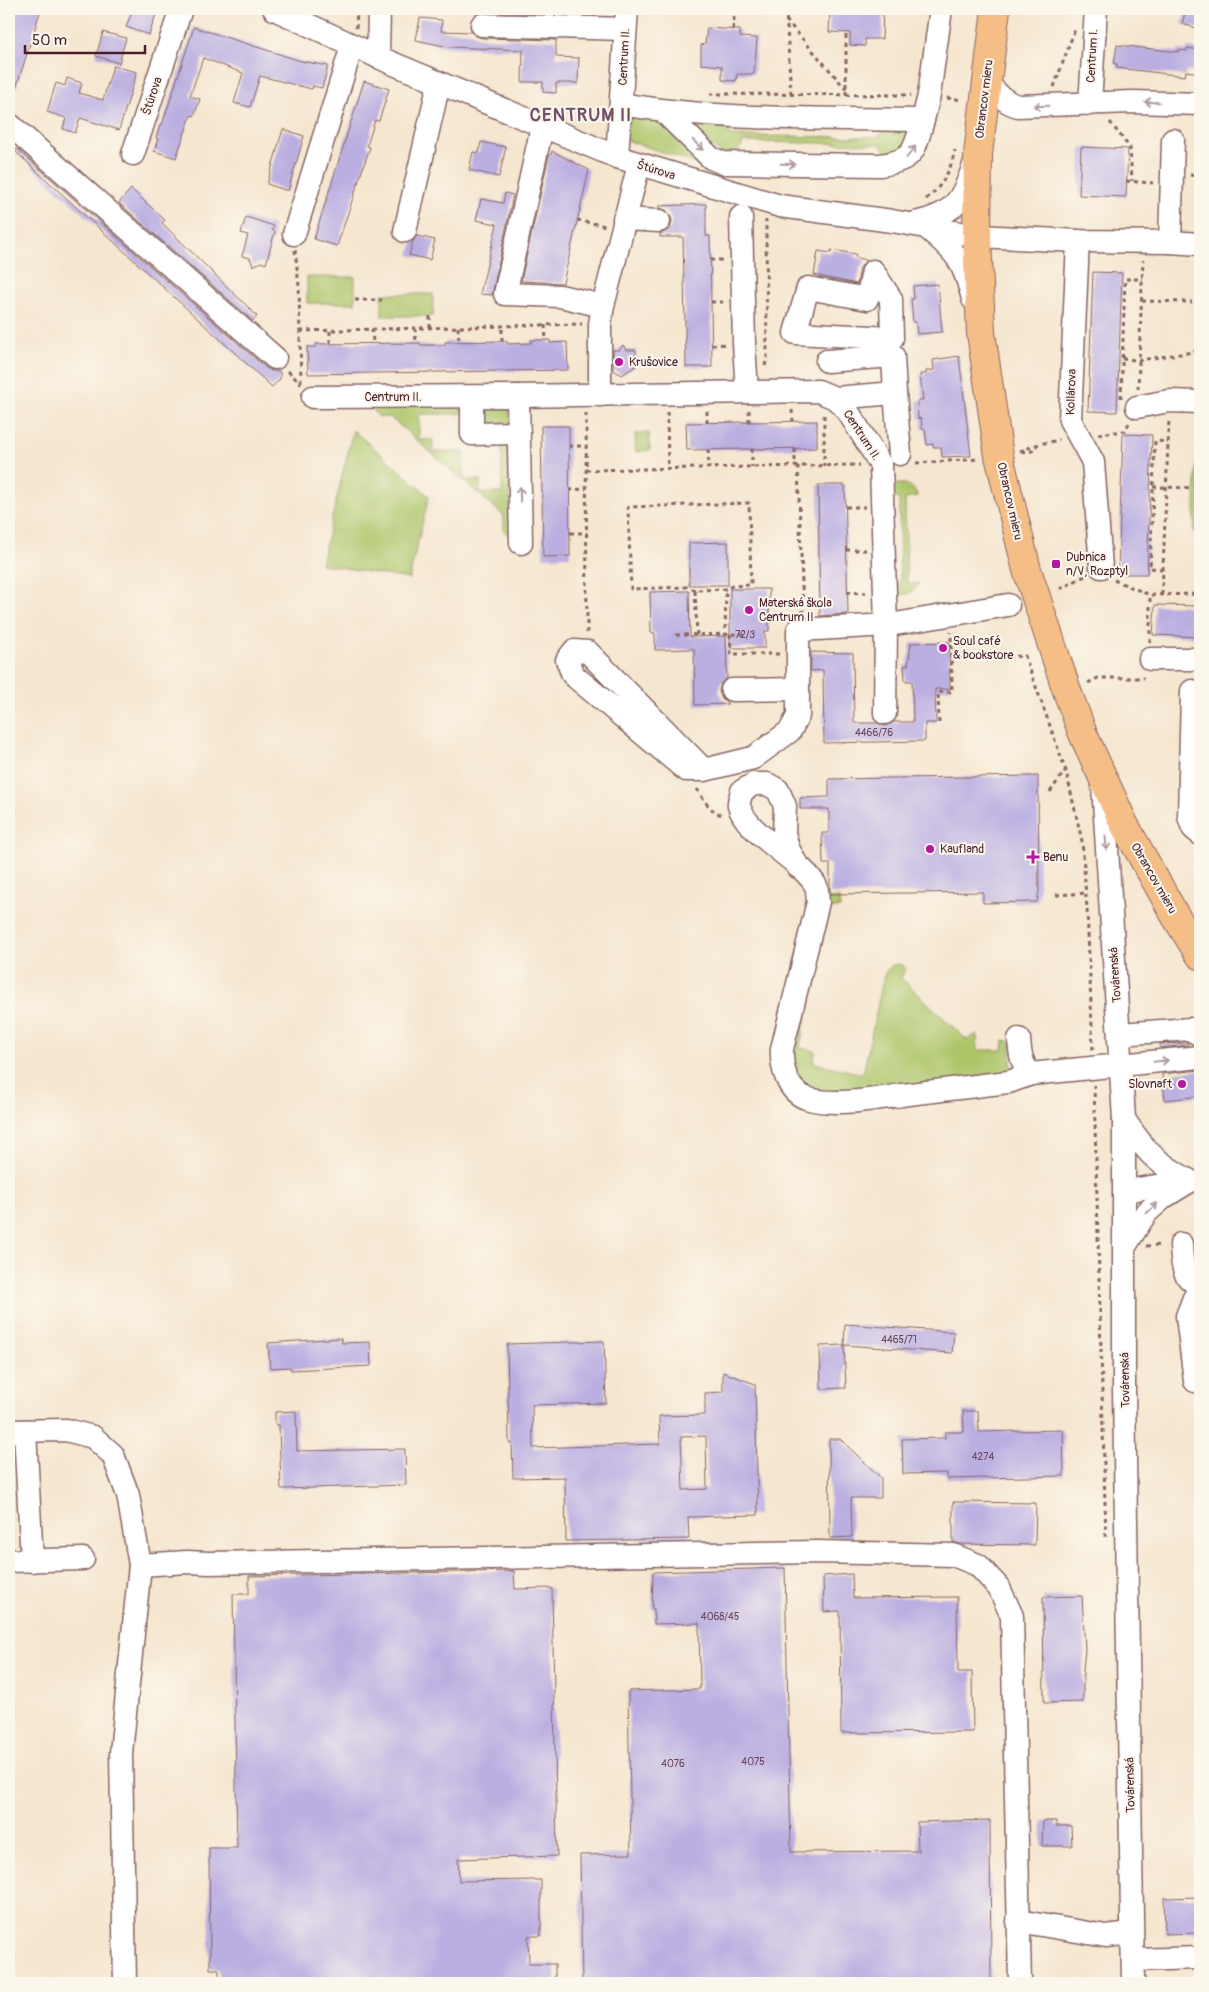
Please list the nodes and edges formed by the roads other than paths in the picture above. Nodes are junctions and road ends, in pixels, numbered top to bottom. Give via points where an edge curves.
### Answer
1 (181, 9) edge
2 (274, 9) edge
3 (379, 9) edge
4 (941, 9) edge
5 (996, 9) edge
6 (1096, 9) edge
7 (626, 19) edge
8 (482, 25) dead end
9 (352, 46) junction
10 (378, 57) junction
11 (986, 81) junction
12 (439, 83) junction
13 (621, 104) junction
14 (1093, 104) junction
15 (1200, 104) edge
16 (663, 111) junction
17 (923, 120) junction
18 (9, 124) edge
19 (542, 127) junction
20 (1173, 140) dead end
21 (133, 154) dead end
22 (978, 154) junction
23 (617, 157) junction
24 (639, 164) junction
25 (741, 217) dead end
26 (659, 221) dead end
27 (616, 223) junction
28 (917, 226) junction
29 (406, 231) dead end
30 (294, 234) road end
31 (977, 236) junction
32 (1078, 241) junction
33 (1170, 242) junction
34 (1200, 244) edge
35 (873, 271) joint
36 (602, 315) junction
37 (981, 333) junction
38 (275, 358) dead end
39 (827, 361) dead end
40 (747, 392) junction
41 (895, 393) junction
42 (600, 395) junction
43 (518, 396) junction
44 (313, 397) road end
45 (472, 397) junction
46 (1200, 402) edge
47 (830, 406) junction
48 (1137, 407) road end
49 (519, 433) junction
50 (891, 459) junction
51 (521, 543) dead end
52 (1101, 567) road end
53 (1008, 605) dead end
54 (886, 626) junction
55 (1150, 659) road end
56 (1200, 659) edge
57 (798, 689) junction
58 (732, 690) dead end
59 (1192, 691) dead end
60 (885, 713) dead end
61 (694, 769) junction
62 (1102, 777) junction
63 (1200, 834) edge
64 (798, 868) junction
65 (1200, 955) edge
66 (1200, 1036) edge
67 (1019, 1039) dead end
68 (1200, 1041) edge
69 (1120, 1049) junction
70 (1200, 1057) edge
71 (1030, 1074) junction
72 (1124, 1119) junction
73 (1195, 1180) edge
74 (1125, 1191) junction
75 (1181, 1244) dead end
76 (1114, 1246) junction
77 (1183, 1269) junction
78 (1200, 1284) edge
79 (1200, 1292) edge
80 (1187, 1316) junction
81 (1195, 1380) dead end
82 (17, 1431) edge
83 (83, 1559) dead end
84 (9, 1561) edge
85 (32, 1561) junction
86 (140, 1565) junction
87 (1018, 1921) junction
88 (1132, 1933) junction
89 (1200, 1958) edge
90 (1133, 1960) junction
91 (125, 1983) edge
92 (1020, 1983) edge
93 (1133, 1983) edge

1 - 21 street, Štúrova
2 - 9 street, Štúrova
3 - 10 street
4 - 17 street
5 - 11 main road, Obrancov mieru
6 - 14 street, Centrum I.
7 - 8 street
7 - 13 street, Centrum II.
9 - 10 street, Štúrova
9 - 30 street
10 - 12 street, Štúrova
14 -> 11 street via 1008,104
11 - 22 main road, Obrancov mieru
12 - 19 street, Štúrova
12 - 29 street
13 - 16 street
13 - 23 street, Centrum II.
15 -> 14 street
16 - 17 street via 792,118
16 -> 17 street via 711,158 723,163 880,165 898,162 915,148
18 - 38 street
19 - 23 street, Štúrova
19 - 36 street via 505,294 560,296
20 - 33 street
22 - 28 street via 969,182 957,204
22 - 31 main road, Obrancov mieru
23 - 24 street, Štúrova
24 - 27 street
24 - 28 street, Štúrova via 780,206
25 - 40 street
26 - 27 street
27 - 36 street
28 - 31 street, Štúrova
28 - 37 street via 946,243 960,259 968,277
31 - 32 street
31 - 37 main road, Obrancov mieru
32 - 33 street
32 - 52 street, Kollárova via 1070,420 1094,462
33 - 34 street
35 - 35 street via 891,299 892,338 795,334 808,288 867,299
36 - 42 street
37 - 62 main road, Obrancov mieru via 999,456 1022,551 1066,691
39 - 41 street via 892,356
40 - 42 street, Centrum II.
40 - 47 street, Centrum II. via 818,391
41 - 47 street
41 - 50 street
42 - 43 street, Centrum II.
43 - 45 street, Centrum II.
43 - 49 street
44 - 45 street, Centrum II.
45 - 49 street via 472,434
46 - 48 street via 1170,401
47 - 50 street, Centrum II. via 847,410
51 -> 49 street
50 - 54 street, Centrum II.
53 - 54 street
54 - 57 street via 798,630
54 - 60 street, Centrum II.
55 - 56 street
57 - 58 street
57 - 61 street via 798,716 790,731 753,758
59 - 63 street via 1189,817 1193,828
61 - 61 street via 573,675 567,660 574,651 588,652
62 - 65 main road, Obrancov mieru via 1143,859
62 -> 69 street, Továrenská
64 - 64 street via 744,818 738,804 742,791 754,784 766,784 778,790 785,806 784,833
64 - 71 street via 816,888 818,902 782,1050 785,1075 799,1093 820,1101 865,1100 1009,1082
66 - 69 street via 1190,1029
67 - 71 street via 1020,1057
68 - 69 street
69 -> 70 street
69 - 71 street via 1093,1069
69 - 72 street, Továrenská
72 - 73 street via 1143,1148 1166,1167
72 - 74 street, Továrenská
73 - 74 street
76 -> 73 street via 1164,1197
74 - 76 street, Továrenská
75 - 77 street
76 - 88 street, Továrenská via 1125,1419
77 - 78 street via 1188,1278
77 - 80 street
79 - 80 street
80 - 81 street
82 - 85 street
82 - 86 street via 66,1430 93,1438 113,1455 128,1495
83 - 85 street
84 - 85 street
86 - 87 street via 817,1552 953,1554 978,1565 999,1588 1012,1616
86 - 91 street via 121,1753
87 - 88 street via 1106,1936
87 - 92 street
88 - 90 street, Továrenská
89 - 90 street
90 - 93 street, Továrenská

